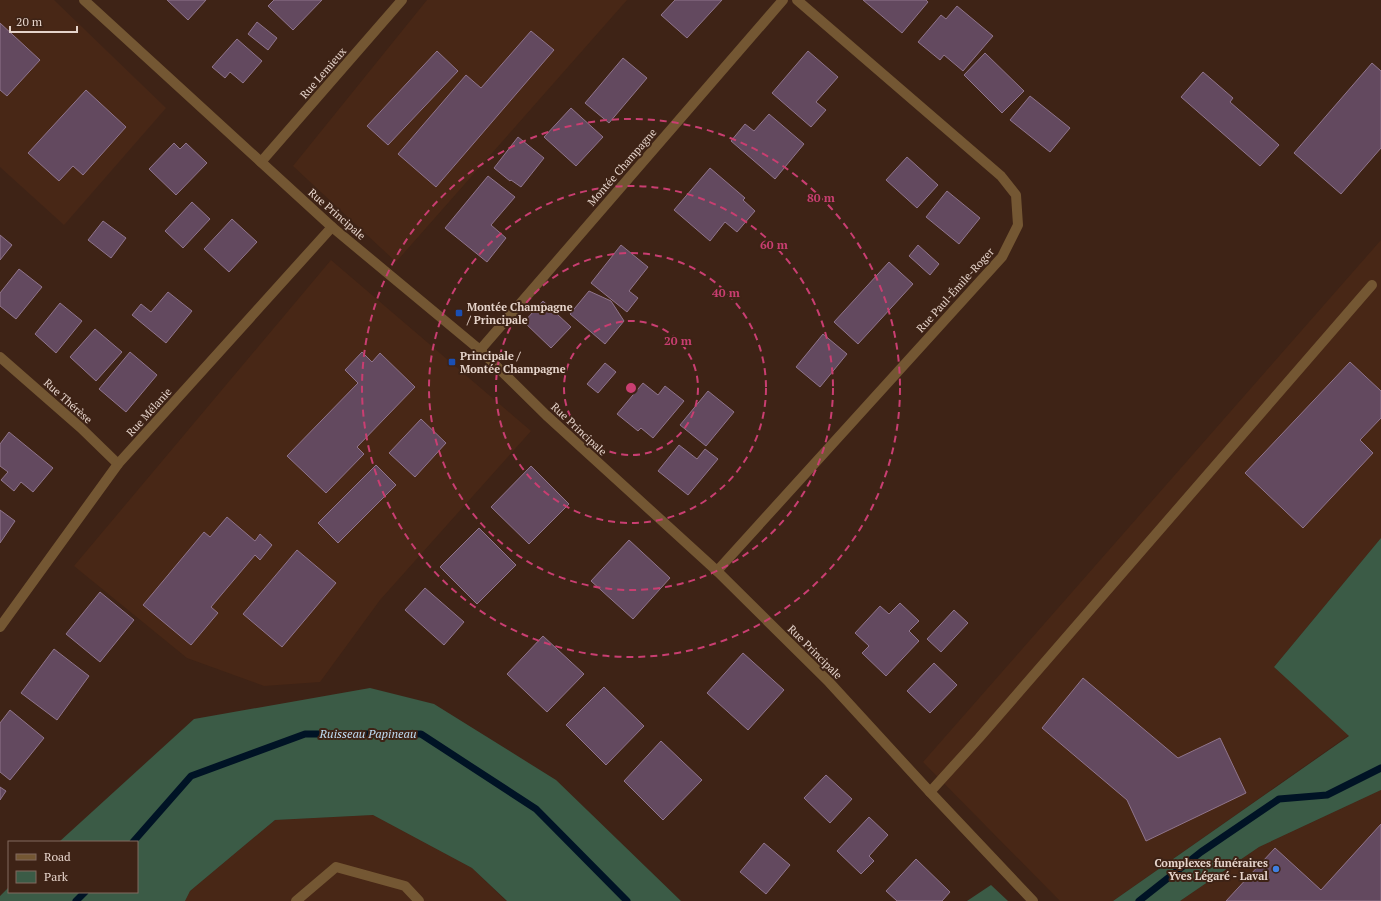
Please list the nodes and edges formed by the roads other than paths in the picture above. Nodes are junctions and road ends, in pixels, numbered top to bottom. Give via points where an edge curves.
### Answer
1 (84, 0) edge
2 (402, 0) edge
3 (783, 0) edge
4 (796, 0) edge
5 (261, 162) junction
6 (332, 227) junction
7 (1372, 285) dead end
8 (480, 350) junction
9 (0, 357) edge
10 (118, 464) junction
11 (717, 571) junction
12 (0, 627) edge
13 (930, 792) junction
14 (296, 901) edge
15 (419, 901) edge
16 (1033, 901) edge

1 - 5 street, Rue Principale
2 - 5 street, Rue Lemieux
3 - 8 street, Montée Champagne
4 - 11 street, Rue Paul-Émile-Roger via 1001,176 1016,195 1018,225 1002,257
5 - 6 street, Rue Principale
6 - 8 street, Rue Principale
6 - 10 street, Rue Mélanie
7 - 13 street
8 - 11 street, Rue Principale via 546,415
9 - 10 street, Rue Thérèse
10 - 12 street, Rue Mélanie
11 - 13 street, Rue Principale via 829,682
13 - 16 street, Rue Principale
14 - 15 street via 336,867 405,886

